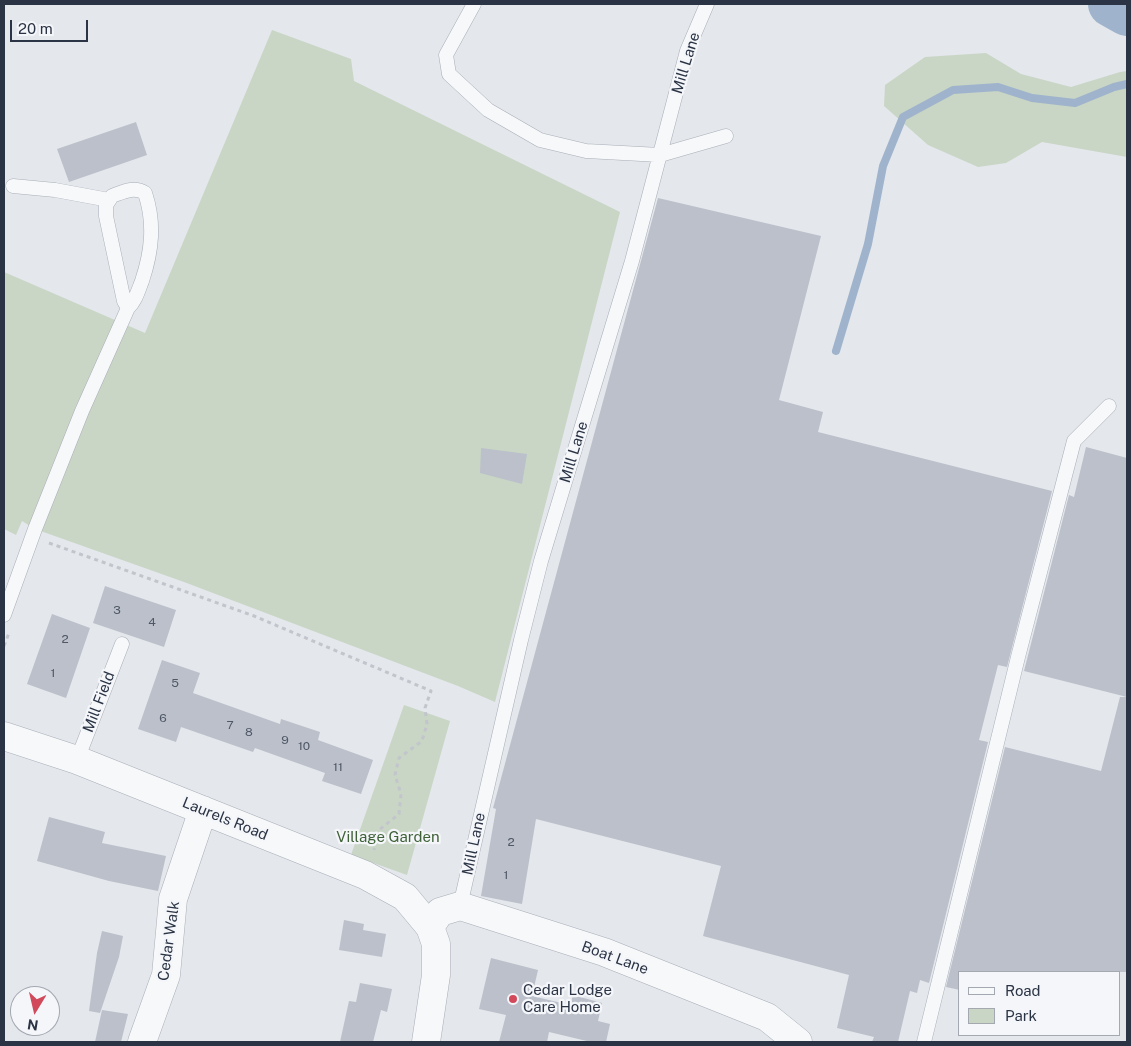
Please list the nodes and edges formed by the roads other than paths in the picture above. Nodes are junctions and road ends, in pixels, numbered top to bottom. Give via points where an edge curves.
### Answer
1 (474, 4) edge
2 (707, 4) edge
3 (726, 136) dead end
4 (660, 155) junction
5 (13, 186) dead end
6 (109, 200) junction
7 (128, 308) junction
8 (1110, 406) dead end
9 (4, 614) edge
10 (122, 644) dead end
11 (4, 736) edge
12 (77, 760) junction
13 (203, 810) junction
14 (460, 906) junction
15 (430, 927) junction
16 (142, 1042) edge
17 (426, 1042) edge
18 (798, 1042) edge
19 (924, 1042) edge

1 - 4 lane via 446,55 449,74 488,110 540,140 586,151
2 - 4 lane, Mill Lane via 688,51
3 - 4 lane
4 - 14 lane, Mill Lane via 632,262 541,561
5 - 6 lane
6 - 7 lane via 106,205 108,226
6 - 7 lane via 112,196 140,190 145,193 151,220 149,261 135,301
7 - 9 lane via 82,411
8 - 19 lane via 1074,441
10 - 12 lane, Mill Field
11 - 12 street, Laurels Road
12 - 13 street, Laurels Road
13 - 15 street, Laurels Road via 365,875 405,897
13 - 16 street, Cedar Walk via 173,899 166,975
14 - 15 street via 440,912
14 - 18 street, Boat Lane via 604,952 767,1018
15 - 17 street via 436,944 436,976

